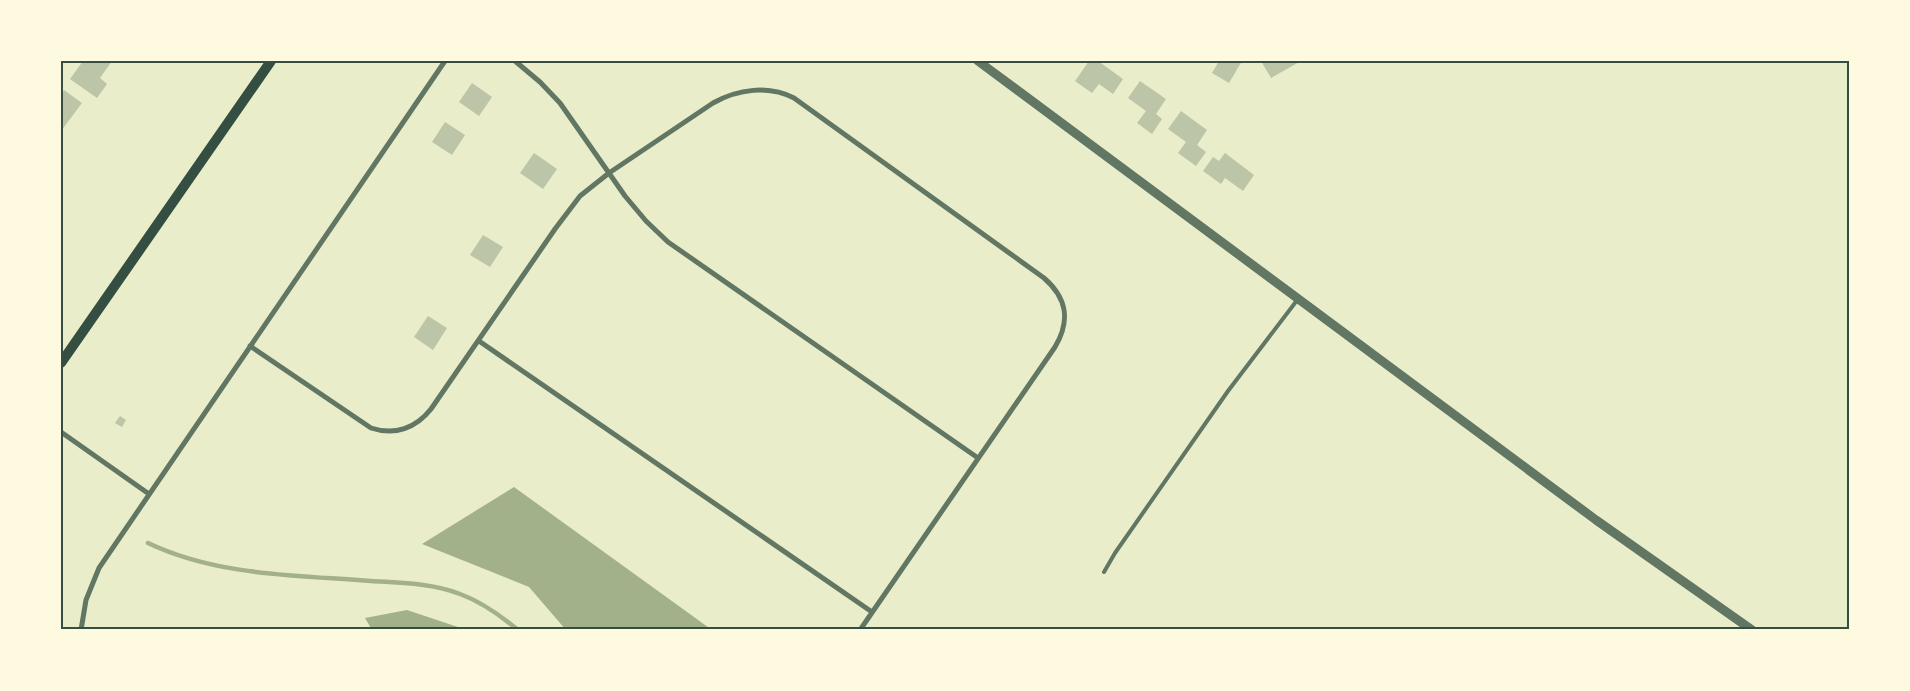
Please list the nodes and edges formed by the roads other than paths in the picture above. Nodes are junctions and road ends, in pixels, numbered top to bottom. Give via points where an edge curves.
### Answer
1 (270, 61) edge
2 (445, 61) edge
3 (515, 61) edge
4 (978, 61) edge
5 (609, 173) junction
6 (1298, 299) junction
7 (478, 340) junction
8 (250, 346) junction
9 (61, 363) edge
10 (61, 432) edge
11 (978, 458) junction
12 (149, 494) junction
13 (1104, 572) dead end
14 (872, 612) junction
15 (81, 630) edge
16 (860, 630) edge
17 (1752, 630) edge

1 - 9 main road
2 - 8 street
3 - 5 street via 560,103
4 - 6 street
5 - 7 street via 586,190 564,216
5 - 11 street via 640,214 676,249
5 - 11 street via 727,96 756,90 781,92 804,103 1044,278 1058,292 1064,310 1064,324 1057,342
6 - 13 lane via 1228,391
6 - 17 street via 1596,520
7 - 8 street via 426,415 412,426 391,431 361,422
7 - 14 street
8 - 12 street
10 - 12 street
11 - 14 street
12 - 15 street via 93,578 84,605
14 - 16 street

